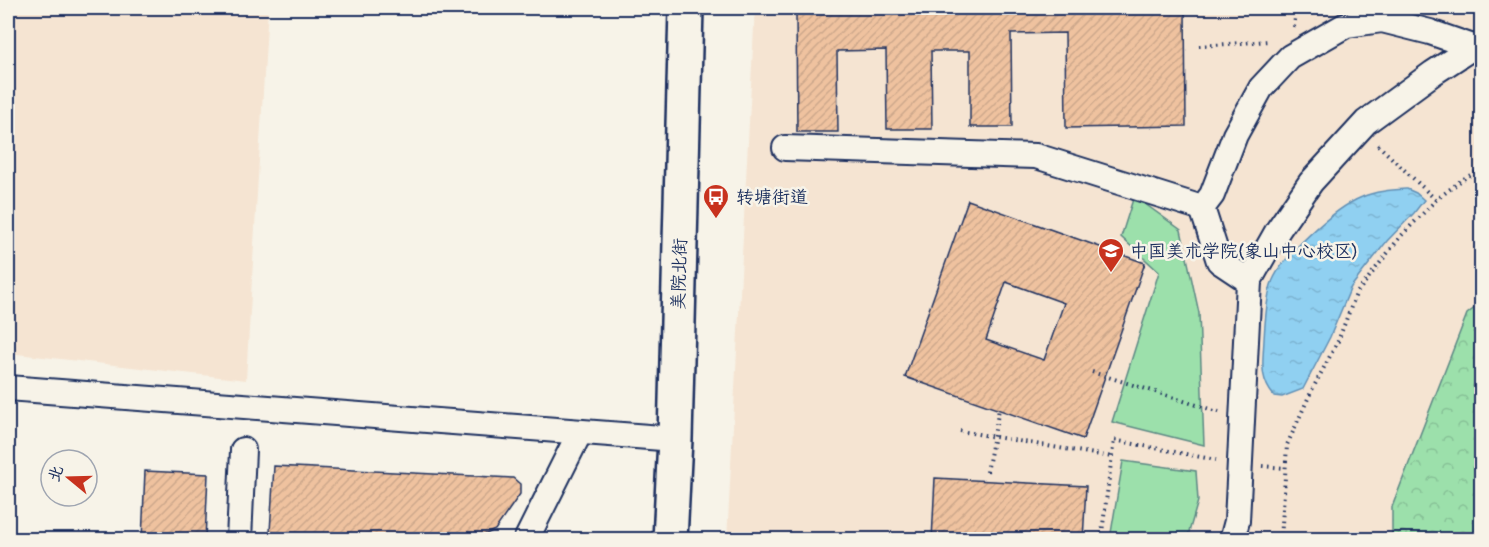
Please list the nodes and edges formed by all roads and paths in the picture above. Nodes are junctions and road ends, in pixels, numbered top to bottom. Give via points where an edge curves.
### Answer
1 (686, 8) edge
2 (1280, 41) dead end
3 (1199, 46) dead end
4 (1477, 46) edge
5 (1360, 129) junction
6 (785, 148) dead end
7 (1482, 170) edge
8 (1436, 200) junction
9 (1202, 208) junction
10 (1249, 281) junction
11 (1092, 372) dead end
12 (8, 388) edge
13 (999, 409) dead end
14 (1242, 419) junction
15 (960, 431) dead end
16 (580, 432) junction
17 (675, 440) junction
18 (243, 450) dead end
19 (1112, 457) junction
20 (1240, 465) junction
21 (987, 472) dead end
22 (239, 540) edge
23 (526, 540) edge
24 (670, 540) edge
25 (1101, 540) edge
26 (1232, 540) edge
27 (1281, 540) edge

1 - 17 street, 美院北街
2 - 3 path
4 - 5 street via 1432,73
4 - 9 street via 1382,20 1346,25 1290,57 1261,88 1234,135 1212,195
5 - 8 path
5 - 10 street via 1311,182
6 - 9 street via 1036,156
7 - 8 path
8 - 27 path via 1400,237 1356,294 1338,341 1311,392 1287,445
9 - 10 street via 1219,261
10 - 14 street
11 - 14 path
12 - 16 street
13 - 21 path, bridge
14 - 20 street
15 - 19 path
16 - 17 street
16 - 23 street
17 - 24 street, 美院北街
18 - 22 street
19 - 20 path via 1114,440
19 - 25 path
20 - 26 street

